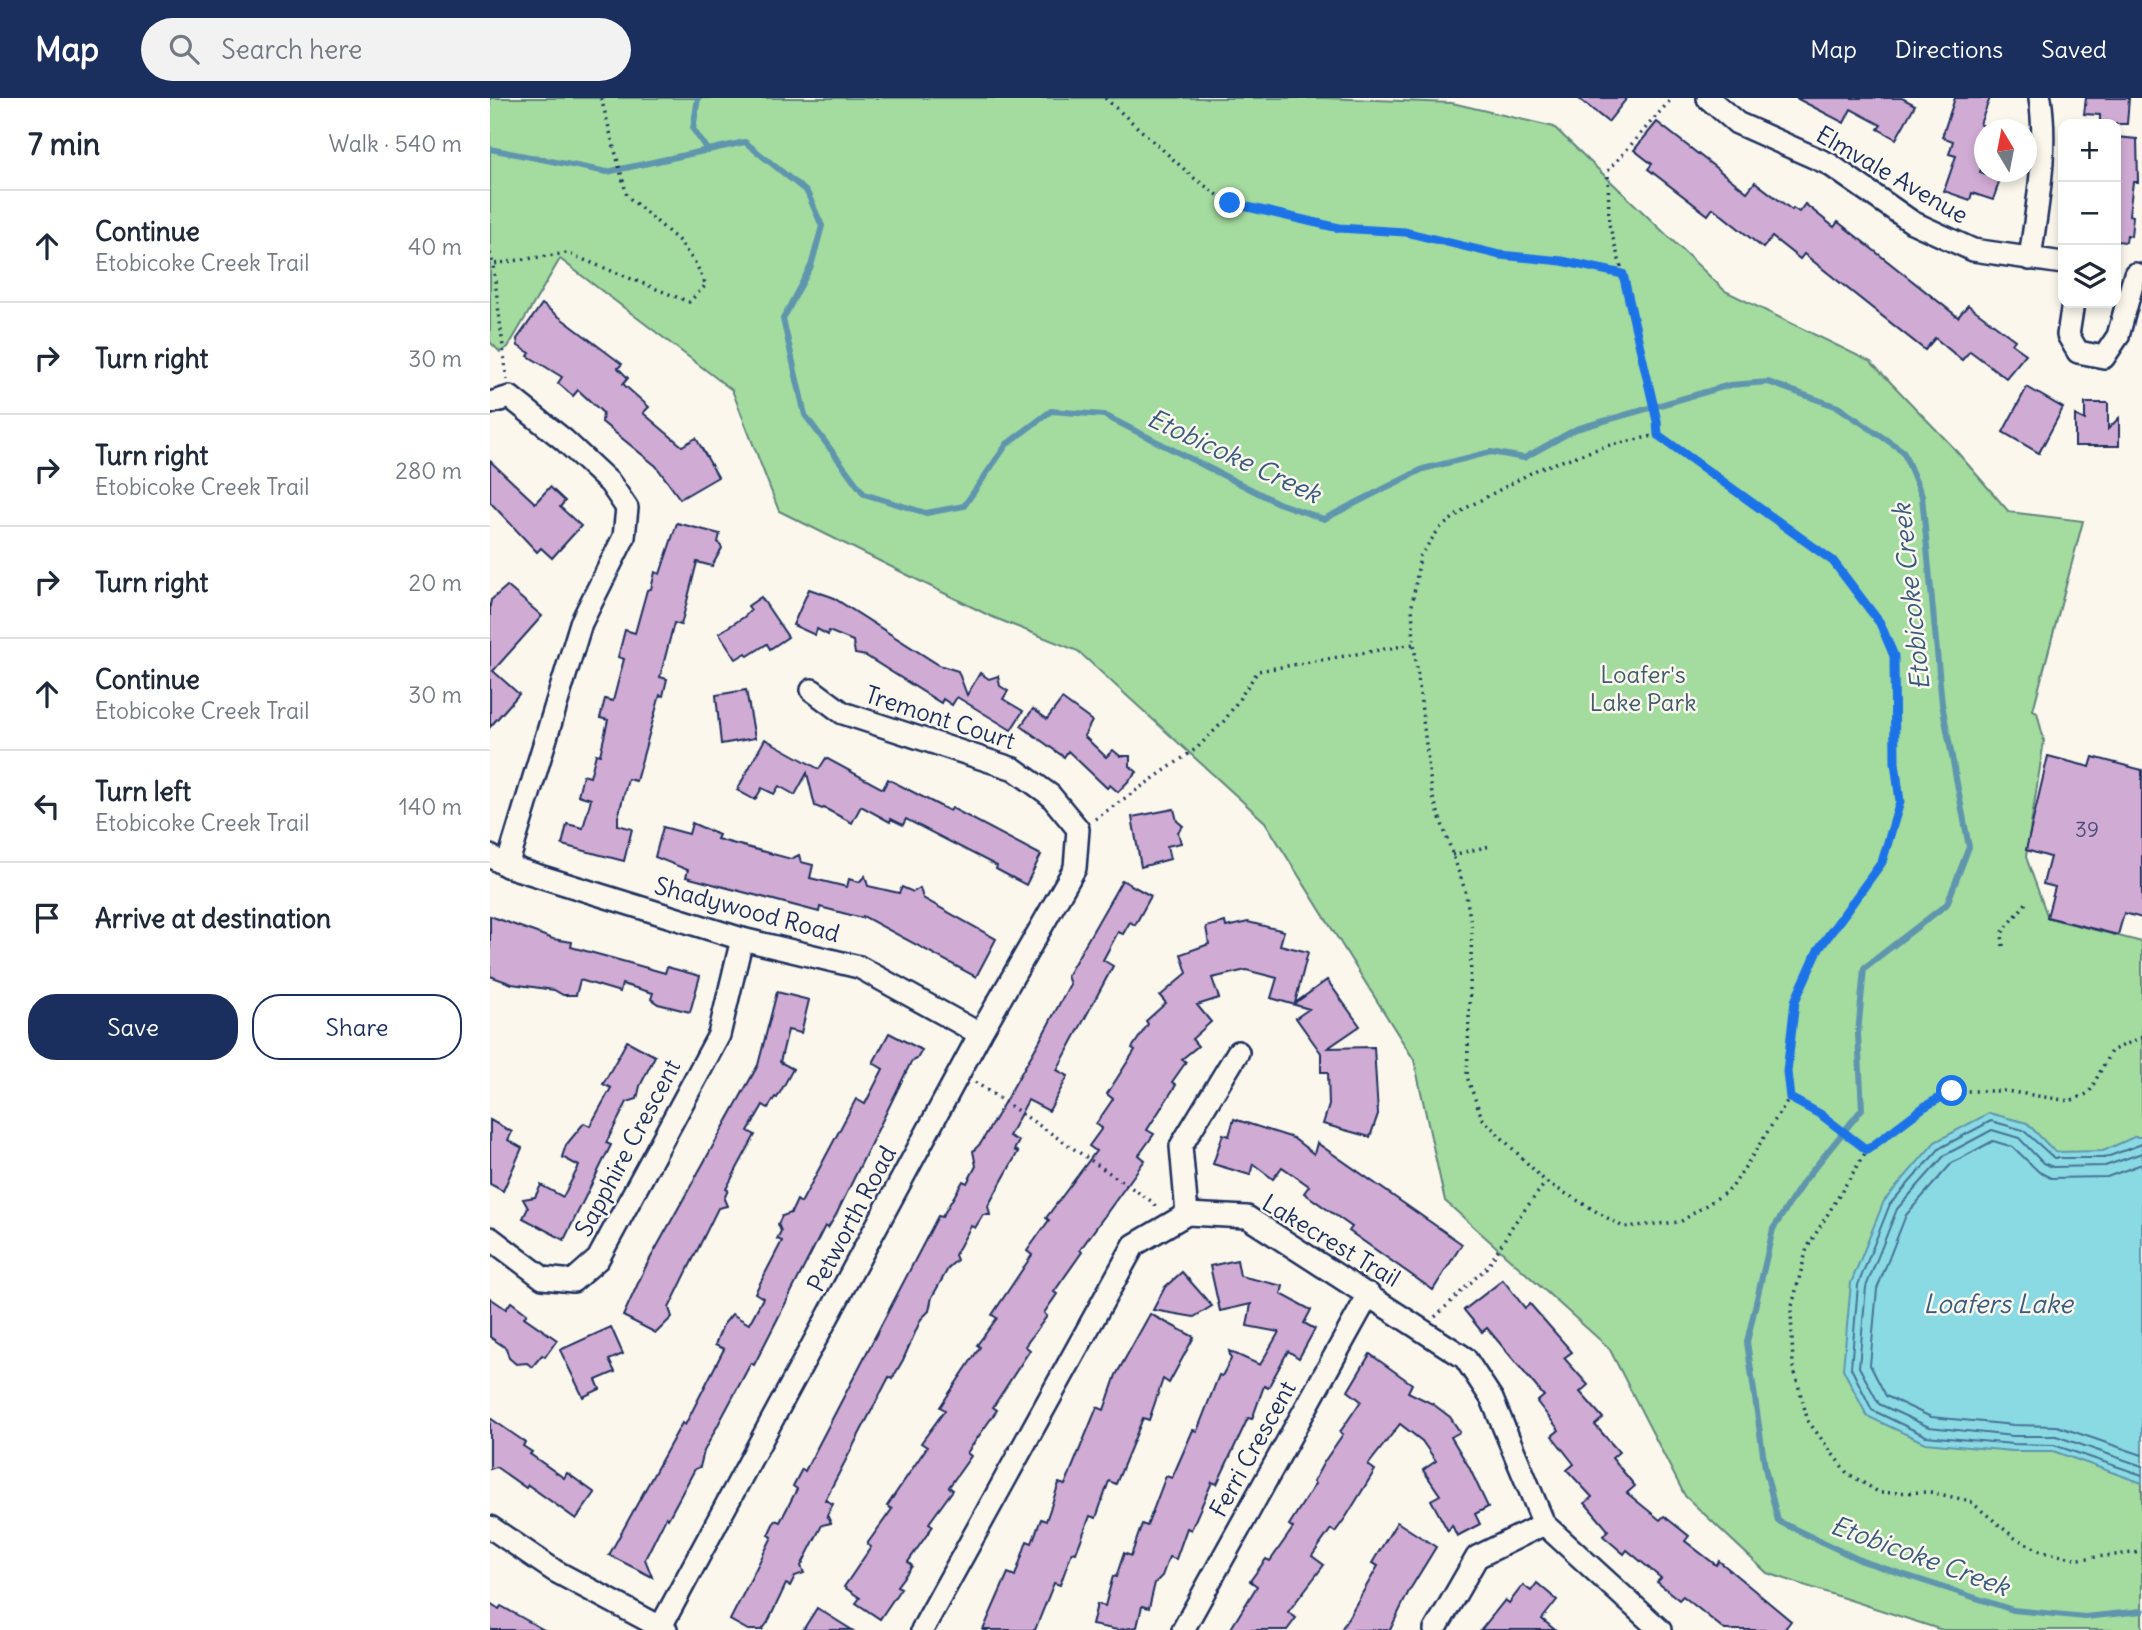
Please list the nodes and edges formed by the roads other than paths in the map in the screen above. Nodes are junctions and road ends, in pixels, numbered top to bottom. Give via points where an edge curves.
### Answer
1 (1708, 98) edge
2 (2040, 98) edge
3 (2030, 259) junction
4 (2058, 263) edge
5 (2131, 273) edge
6 (2072, 308) edge
7 (500, 400) edge
8 (812, 690) dead end
9 (1086, 825) joint
10 (498, 861) edge
11 (742, 939) junction
12 (980, 1034) junction
13 (1238, 1052) dead end
14 (1178, 1219) junction
15 (490, 1238) edge
16 (1369, 1294) junction
17 (1544, 1524) junction
18 (490, 1527) edge
19 (662, 1629) edge
20 (922, 1630) edge
21 (1183, 1630) edge
22 (1435, 1630) edge
23 (1660, 1630) edge

1 - 3 street, Elmvale Avenue via 1737,123 1829,164 1912,222 1973,250
2 - 3 street via 2045,129
3 - 4 street, Elmvale Avenue
5 - 6 street via 2118,336 2104,357 2078,352 2068,335
7 - 10 street via 564,440 610,483 627,508 624,537 581,623
8 - 9 street, Tremont Court via 843,713 1014,769
9 - 12 street, Petworth Road via 1075,868
10 - 11 street, Shadywood Road
11 - 12 street, Shadywood Road via 859,967
11 - 15 street, Sapphire Crescent via 719,1035 598,1259 573,1281 544,1278
12 - 19 street, Petworth Road
13 - 14 street via 1181,1146
14 - 16 street, Lakecrest Trail via 1247,1217
14 - 20 street via 1134,1245
16 - 17 street, Lakecrest Trail via 1465,1358 1492,1399
16 - 21 street, Ferri Crescent
17 - 22 street via 1477,1557
17 - 23 street, Lakecrest Trail
18 - 19 street via 555,1571

